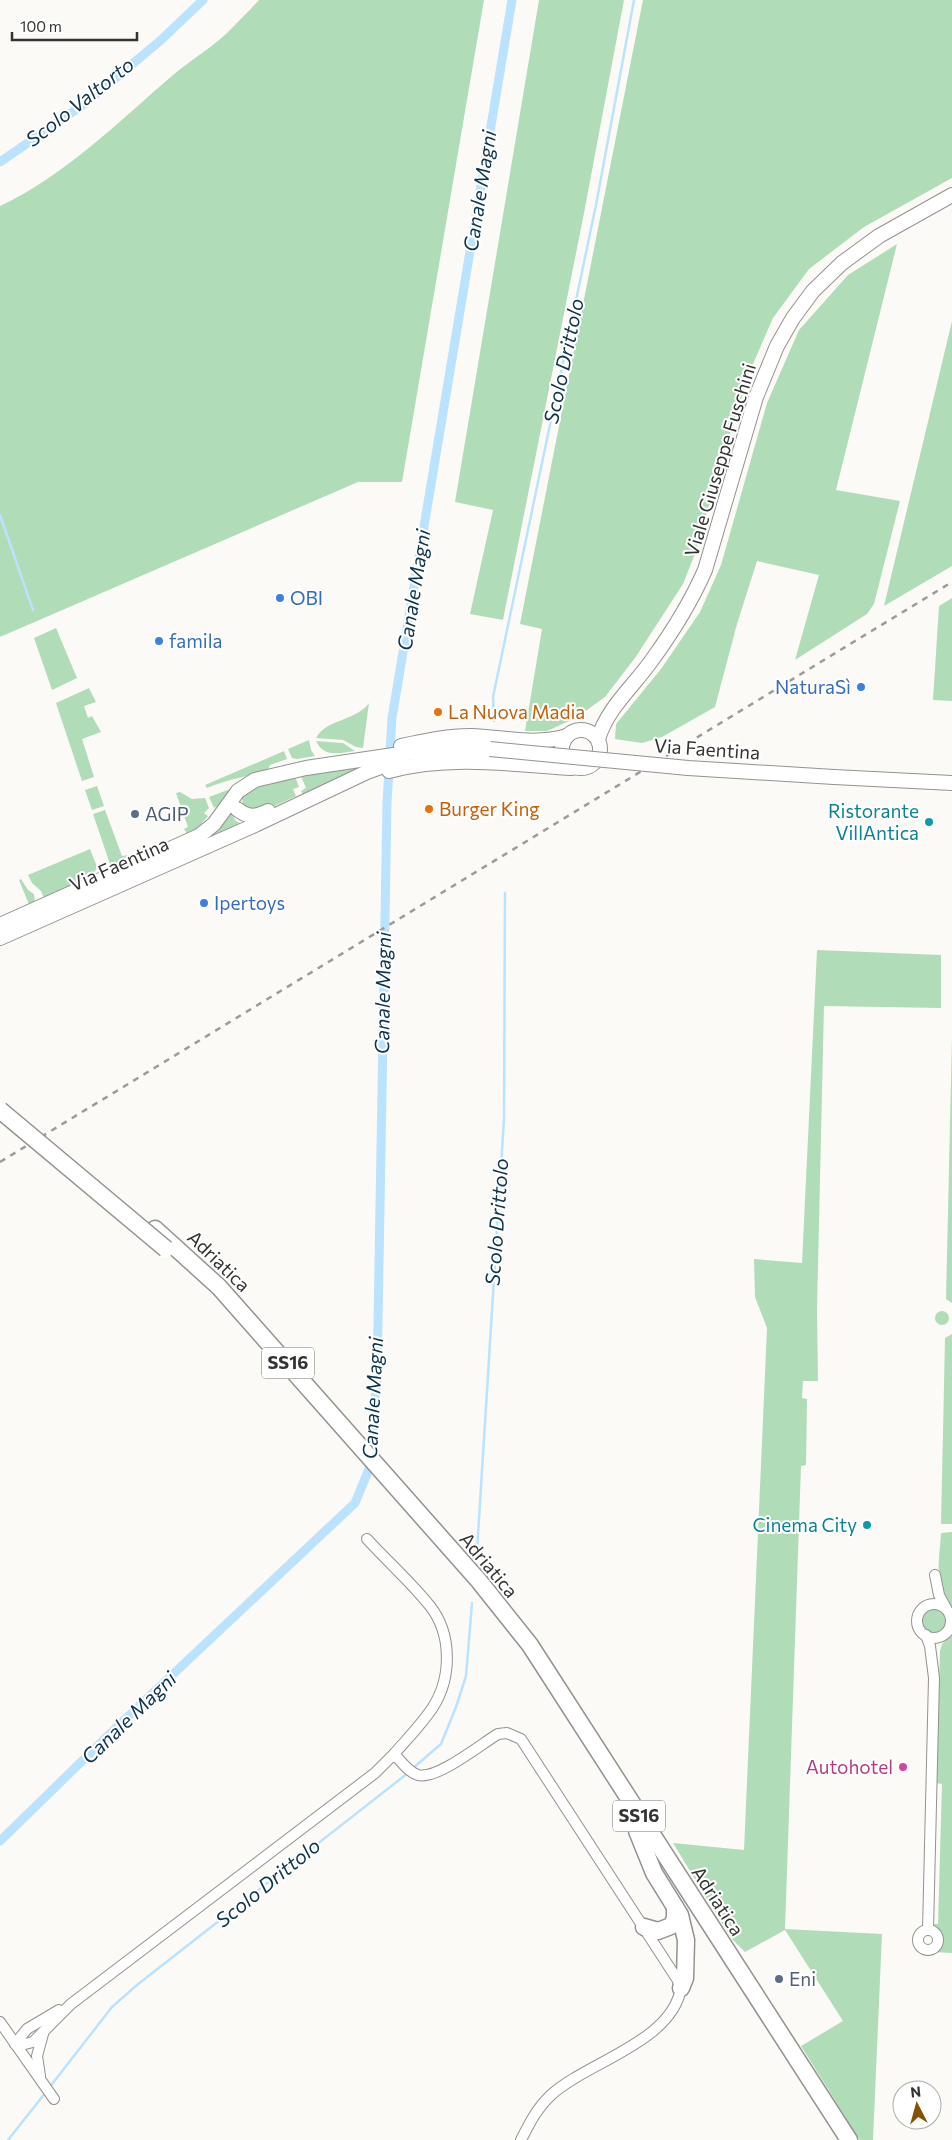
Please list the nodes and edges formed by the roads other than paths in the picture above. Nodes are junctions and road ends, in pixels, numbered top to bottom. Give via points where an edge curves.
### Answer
1 (952, 195) edge
2 (616, 704) junction
3 (580, 730) junction
4 (567, 736) junction
5 (598, 739) junction
6 (406, 756) junction
7 (572, 768) junction
8 (952, 783) edge
9 (238, 791) junction
10 (237, 809) junction
11 (288, 810) junction
12 (254, 825) junction
13 (0, 925) edge
14 (0, 938) edge
15 (0, 1098) edge
16 (0, 1110) edge
17 (409, 1508) junction
18 (367, 1539) dead end
19 (922, 1608) junction
20 (950, 1612) edge
21 (948, 1630) edge
22 (926, 1635) junction
23 (934, 1669) junction
24 (394, 1754) junction
25 (637, 1831) junction
26 (675, 1907) junction
27 (644, 1927) junction
28 (928, 1930) dead end
29 (681, 1988) junction
30 (71, 2004) junction
31 (0, 2022) edge
32 (43, 2033) junction
33 (16, 2045) junction
34 (42, 2081) junction
35 (54, 2099) dead end
36 (521, 2140) edge
37 (837, 2140) edge
38 (849, 2140) edge

1 - 2 main road, Viale Giuseppe Fuschini via 879,236 842,263 813,291 793,318 777,346 756,397 706,570 678,622
2 - 3 main road, Viale Giuseppe Fuschini
2 - 5 main road, Viale Giuseppe Fuschini
3 - 4 main road
3 - 5 main road via 590,732
4 - 6 main road via 538,742 448,737
4 - 7 main road via 562,742 562,754
5 - 7 main road via 598,757 594,763
6 - 7 main road via 439,762
6 - 8 main road, Via Faentina, bridge via 490,749 688,768
6 - 9 main road, Via Faentina via 310,760 277,770
6 - 11 main road, Via Faentina
9 - 10 main road
9 - 13 main road, Via Faentina via 214,824 199,836
10 - 11 main road via 256,816 278,808
10 - 12 main road via 244,820
11 - 12 main road, Via Faentina
12 - 14 main road, Via Faentina
15 - 17 highway, Adriatica / SS16 via 220,1287
16 - 17 highway, Adriatica / SS16, bridge via 166,1249 228,1310
17 - 25 highway, Adriatica / SS16 via 528,1660
17 - 38 highway, Adriatica / SS16 via 479,1581 530,1645
18 - 24 street via 430,1606 443,1635 447,1660 445,1679 433,1706
19 - 20 street via 938,1604
19 - 20 street via 931,1596 935,1575 939,1595
19 - 22 street via 917,1622
20 - 21 street
21 - 22 street via 936,1637
21 - 23 street via 938,1644
22 - 23 street
23 - 28 street
24 - 27 street via 404,1765 424,1776 433,1774 498,1734 507,1733 521,1739
24 - 30 street via 375,1773
25 - 26 highway via 654,1873
25 - 37 highway, Adriatica / SS16
26 - 27 highway via 671,1926 658,1931
26 - 29 highway via 686,1940 685,1978
27 - 29 street
29 - 36 street via 676,2004 650,2033 575,2077 550,2096 533,2116
30 - 32 street
30 - 33 street via 27,2029
31 - 33 street
32 - 33 street via 33,2042
32 - 34 street via 37,2056
33 - 34 street
34 - 35 street

